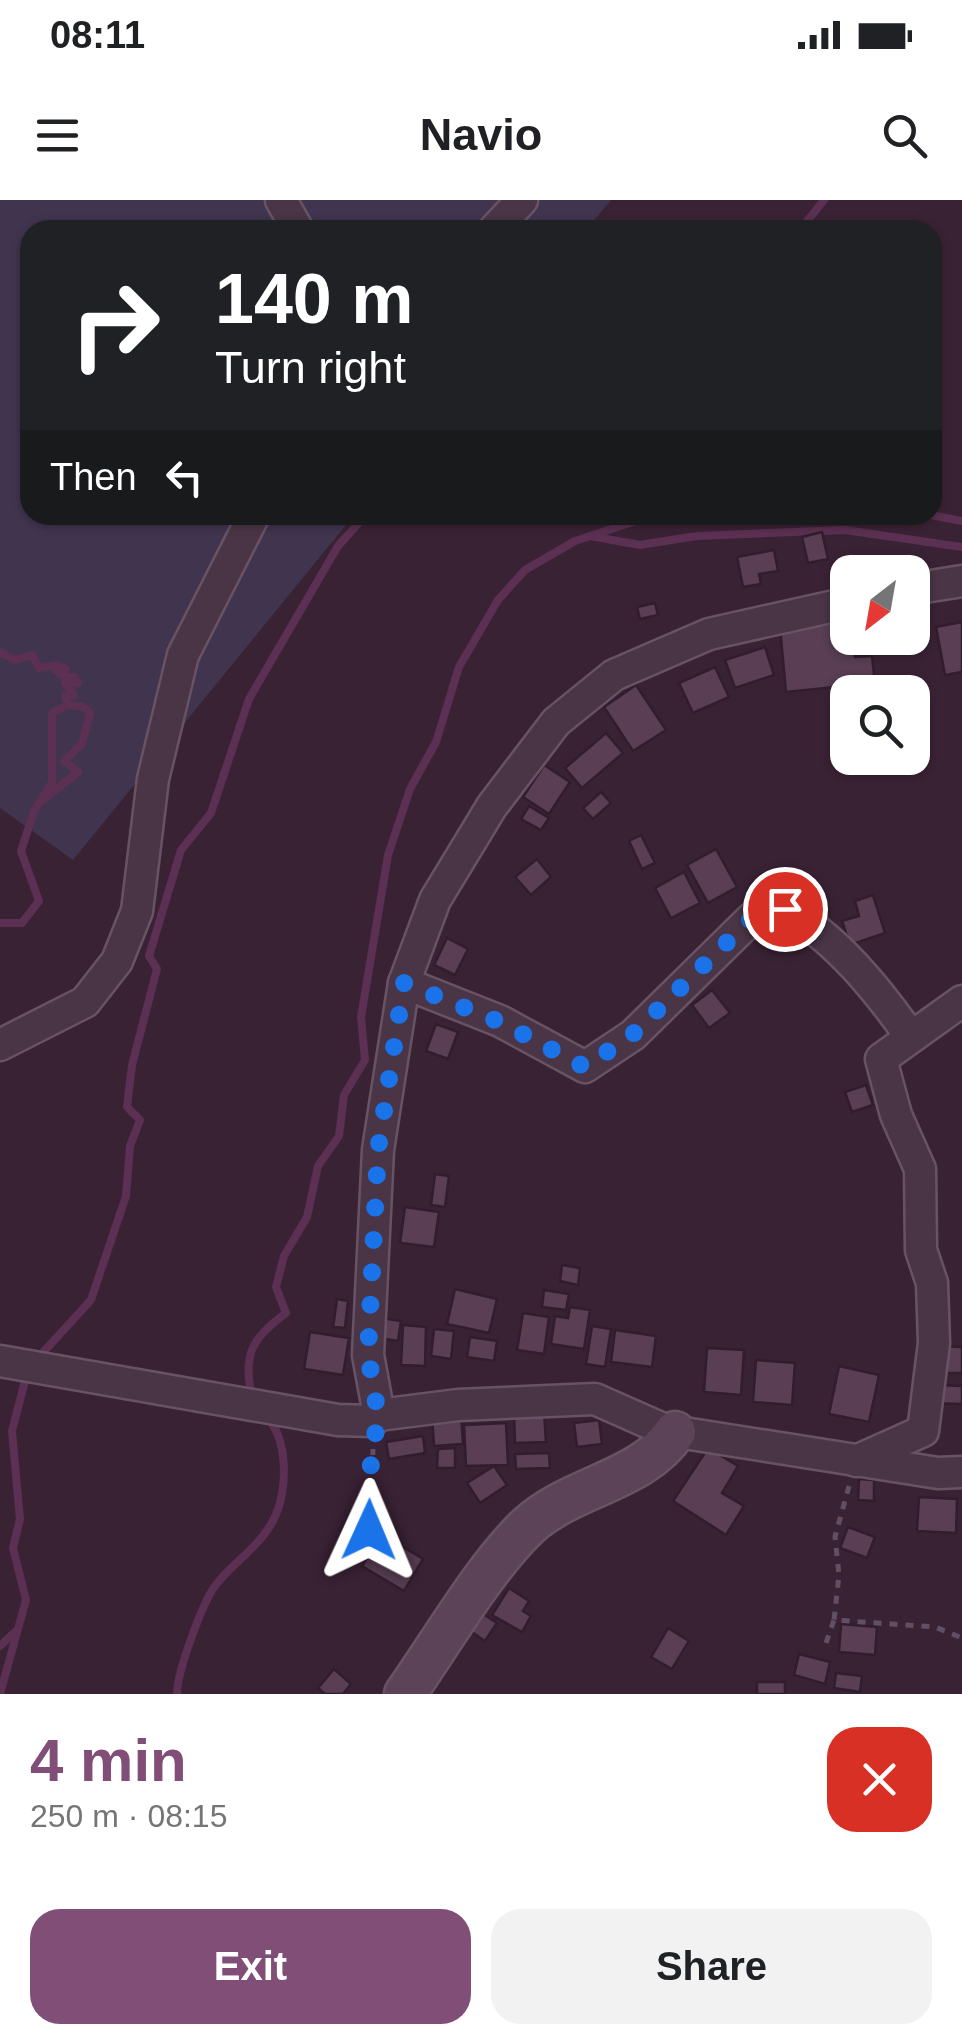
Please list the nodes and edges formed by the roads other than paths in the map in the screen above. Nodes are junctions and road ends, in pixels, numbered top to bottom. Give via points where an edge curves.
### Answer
1 (522, 200) edge
2 (503, 220) edge
3 (249, 525) edge
4 (962, 581) edge
5 (930, 585) edge
6 (830, 607) edge
7 (404, 983) junction
8 (962, 1000) edge
9 (911, 1038) junction
10 (0, 1045) edge
11 (0, 1360) edge
12 (378, 1415) junction
13 (675, 1432) junction
14 (856, 1461) junction
15 (962, 1472) edge
16 (405, 1694) edge

1 - 2 street
3 - 10 street via 183,655 153,779 136,911 117,961 85,1002
4 - 5 street
6 - 7 street via 709,634 614,676 556,722 492,806 435,900
7 - 9 street via 500,1022 585,1067 633,1034 752,918 785,909 818,928
7 - 12 street via 376,1186 368,1354
8 - 9 street
9 - 14 street via 881,1058 920,1168 921,1250 932,1283 934,1343 924,1431
11 - 12 street via 338,1420 372,1421
12 - 13 street via 595,1398
13 - 14 street
13 - 16 street via 660,1455 530,1524
14 - 15 street

